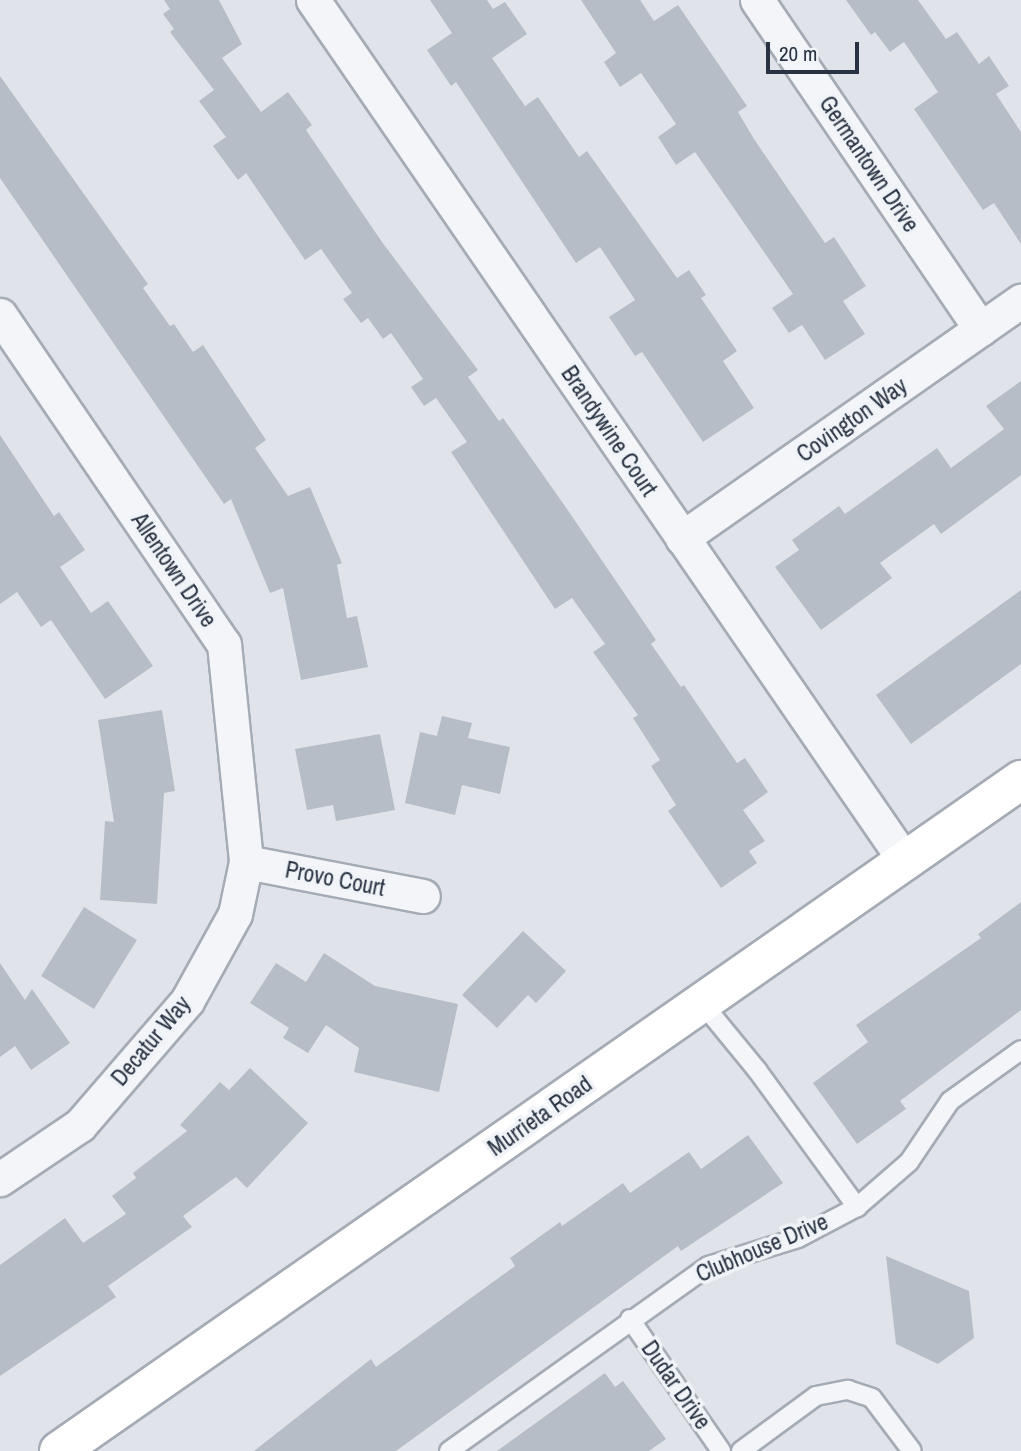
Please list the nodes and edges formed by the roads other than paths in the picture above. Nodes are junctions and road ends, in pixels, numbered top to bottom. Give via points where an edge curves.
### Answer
1 (313, 0) edge
2 (757, 0) edge
3 (1021, 301) edge
4 (0, 315) edge
5 (981, 329) junction
6 (682, 538) junction
7 (1021, 780) edge
8 (905, 861) junction
9 (246, 862) junction
10 (423, 896) dead end
11 (702, 1003) junction
12 (1021, 1050) edge
13 (0, 1179) edge
14 (857, 1207) junction
15 (630, 1319) junction
16 (59, 1451) edge
17 (449, 1451) edge
18 (721, 1451) edge
19 (741, 1451) edge
20 (912, 1451) edge

1 - 6 street, Brandywine Court
2 - 5 street, Germantown Drive
3 - 5 street, Covington Way
4 - 9 street, Allentown Drive via 224,643
5 - 6 street, Covington Way
6 - 8 street, Brandywine Court
7 - 8 main road, Murrieta Road
8 - 11 main road, Murrieta Road
9 - 10 street, Provo Court
9 - 13 street, Decatur Way via 235,914 187,1001 80,1125
11 - 14 lane
11 - 16 main road, Murrieta Road
12 - 14 lane, Clubhouse Drive via 950,1101 909,1162
14 - 15 lane, Clubhouse Drive via 798,1238 708,1266
15 - 17 lane, Clubhouse Drive
15 - 18 lane, Dudar Drive
19 - 20 lane via 816,1396 848,1390 872,1398

